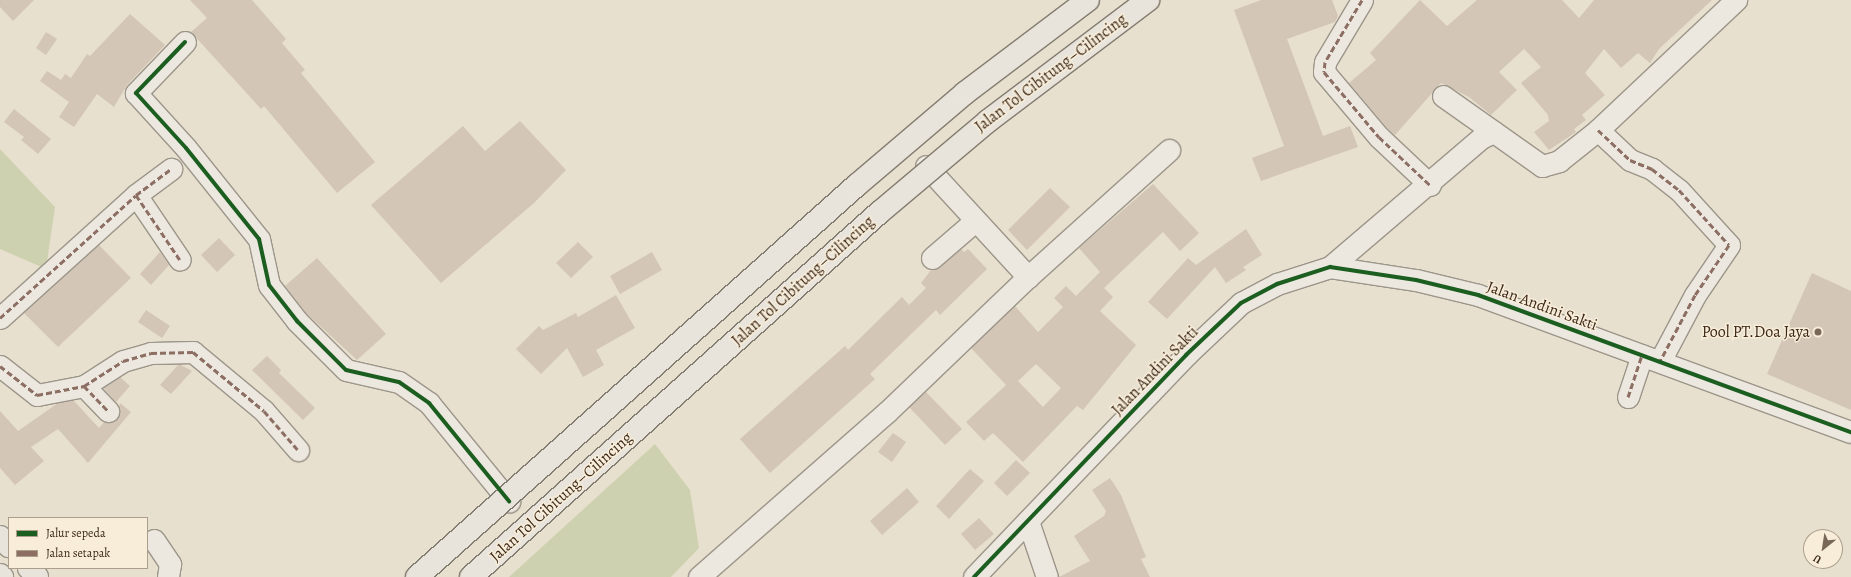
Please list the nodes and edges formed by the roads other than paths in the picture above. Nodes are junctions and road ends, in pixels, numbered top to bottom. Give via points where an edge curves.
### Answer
1 (1088, 0) edge
2 (1148, 0) edge
3 (1362, 0) edge
4 (1733, 1) edge
5 (185, 42) dead end
6 (1443, 96) dead end
7 (1598, 130) junction
8 (1494, 132) junction
9 (1169, 150) dead end
10 (926, 166) dead end
11 (171, 169) dead end
12 (1430, 185) junction
13 (136, 195) junction
14 (975, 221) junction
15 (932, 258) dead end
16 (180, 260) dead end
17 (1330, 267) junction
18 (1028, 277) junction
19 (0, 318) edge
20 (1651, 358) junction
21 (0, 366) edge
22 (84, 386) junction
23 (1628, 397) dead end
24 (108, 410) dead end
25 (1851, 432) edge
26 (298, 450) dead end
27 (510, 501) dead end
28 (1031, 530) junction
29 (0, 537) edge
30 (154, 540) dead end
31 (8, 545) edge
32 (30, 569) edge
33 (37, 577) edge
34 (168, 577) edge
35 (417, 577) edge
36 (470, 577) edge
37 (699, 577) edge
38 (974, 577) edge
39 (1047, 577) edge

1 - 35 highway, bridge via 965,93 857,185
2 - 36 highway, Jalan Tol Cibitung–Cilincing, bridge via 988,121 892,202
3 - 12 street via 1325,62 1324,72 1379,137
4 - 7 street
5 - 27 street via 136,94 186,148 259,239 269,285 297,321 346,370 399,382 429,403
6 - 8 street
7 - 8 street via 1559,161 1542,166
7 - 20 street via 1630,160 1652,169 1679,190 1729,245
8 - 12 street via 1481,138
9 - 18 street
10 - 14 street
11 - 13 street
12 - 17 street
13 - 16 street
13 - 19 street
14 - 15 street
14 - 18 street
17 - 20 street, Jalan Andini Sakti via 1416,280 1478,295
17 - 28 street, Jalan Andini Sakti via 1277,284 1241,303 1186,355
18 - 37 street via 887,412
20 - 23 street
20 - 25 street, Jalan Andini Sakti
21 - 22 street via 37,395
22 - 24 street
22 - 26 street via 123,361 151,353 193,352 264,411
28 - 38 street, Jalan Andini Sakti
28 - 39 street
29 - 31 highway
30 - 34 street via 170,564
32 - 33 highway

